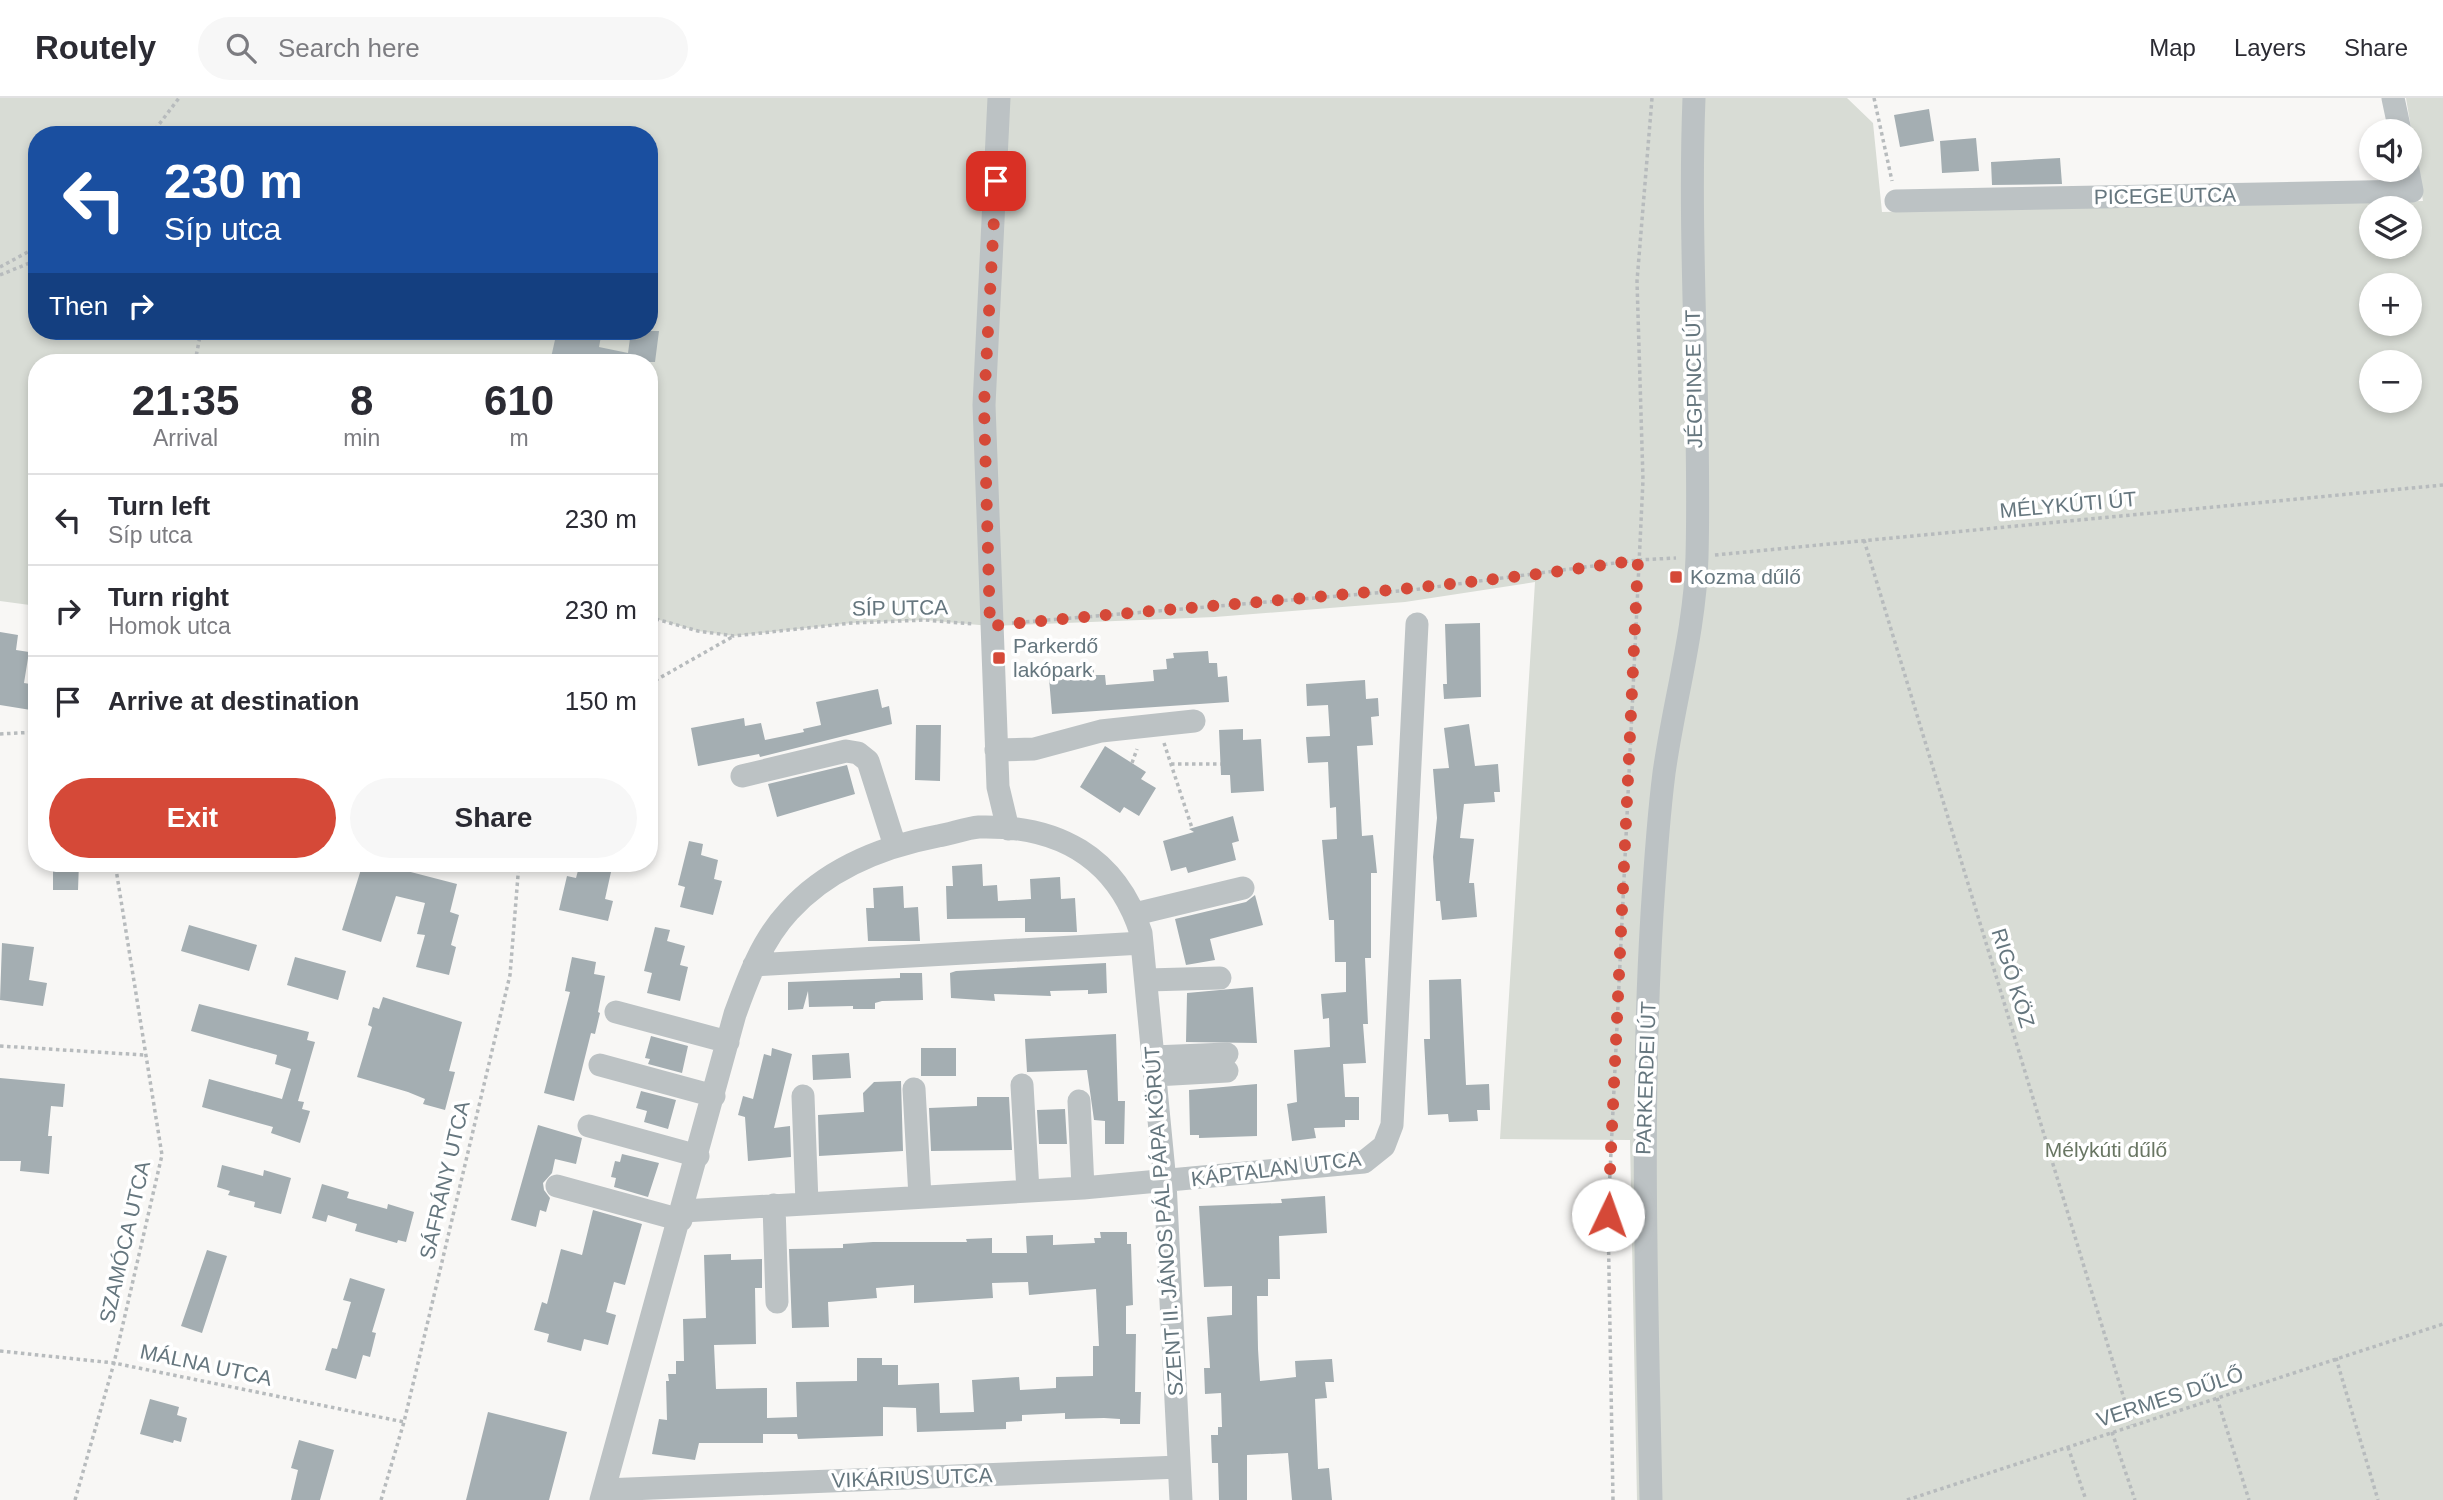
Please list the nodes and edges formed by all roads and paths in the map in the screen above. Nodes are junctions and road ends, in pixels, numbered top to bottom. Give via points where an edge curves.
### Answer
1 (179, 98) edge
2 (999, 98) edge
3 (1652, 98) edge
4 (1694, 98) edge
5 (1874, 98) edge
6 (2393, 98) edge
7 (2397, 119) edge
8 (158, 126) edge
9 (2410, 182) edge
10 (1896, 201) joint
11 (28, 252) edge
12 (28, 264) edge
13 (0, 267) edge
14 (0, 275) edge
15 (2443, 485) edge
16 (1864, 540) junction
17 (1697, 557) junction
18 (1638, 560) junction
19 (658, 620) edge
20 (1417, 624) dead end
21 (990, 626) junction
22 (734, 636) junction
23 (1686, 659) joint
24 (658, 679) edge
25 (1194, 721) dead end
26 (1157, 724) junction
27 (28, 732) edge
28 (0, 734) edge
29 (996, 750) junction
30 (1171, 764) junction
31 (1221, 764) dead end
32 (742, 776) dead end
33 (1192, 828) dead end
34 (1008, 829) junction
35 (895, 846) junction
36 (116, 872) edge
37 (518, 872) edge
38 (1243, 888) dead end
39 (1135, 914) junction
40 (1142, 943) junction
41 (754, 965) junction
42 (1220, 978) dead end
43 (1147, 980) junction
44 (616, 1012) dead end
45 (728, 1042) junction
46 (0, 1046) edge
47 (144, 1055) junction
48 (1227, 1063) dead end
49 (600, 1065) dead end
50 (1154, 1066) junction
51 (1023, 1085) dead end
52 (914, 1089) dead end
53 (714, 1096) junction
54 (803, 1096) dead end
55 (1079, 1101) dead end
56 (589, 1126) dead end
57 (698, 1156) junction
58 (1165, 1182) junction
59 (557, 1186) dead end
60 (1083, 1188) junction
61 (1028, 1191) junction
62 (920, 1197) junction
63 (807, 1203) junction
64 (774, 1205) junction
65 (682, 1215) junction
66 (778, 1302) dead end
67 (2443, 1324) edge
68 (0, 1351) edge
69 (2336, 1358) junction
70 (114, 1363) junction
71 (2217, 1398) junction
72 (404, 1423) junction
73 (2133, 1425) junction
74 (2112, 1432) junction
75 (2068, 1447) junction
76 (1179, 1467) junction
77 (603, 1495) edge
78 (75, 1500) edge
79 (381, 1500) edge
80 (1181, 1500) edge
81 (1613, 1500) edge
82 (1651, 1500) edge
83 (1907, 1500) edge
84 (2086, 1500) edge
85 (2135, 1500) edge
86 (2249, 1500) edge
87 (2378, 1500) edge

1 - 8 path
2 - 21 street via 984,405
3 - 18 path via 1637,282 1643,480
4 - 17 street, JÉGPINCE ÚT via 1691,175
5 - 10 path
6 - 7 street
9 - 10 street, PICEGE UTCA via 2412,191
11 - 13 path
12 - 14 path
15 - 16 path, MÉLYKÚTI ÚT
16 - 17 path, MÉLYKÚTI ÚT
16 - 73 path, RIGÓ KÖZ
17 - 18 path, SÍP UTCA
17 - 23 street, JÉGPINCE ÚT
18 - 21 path, SÍP UTCA via 1412,590
18 - 81 path via 1608,1215
19 - 22 path, SÍP UTCA
20 - 58 street, KÁPTALAN UTCA via 1392,1125 1384,1146 1364,1162
21 - 22 path, SÍP UTCA via 925,620 865,622
21 - 29 street
22 - 24 path
23 - 82 street, PARKERDEI ÚT via 1665,772 1645,1061
25 - 26 street
26 - 29 street via 1101,731 1034,748
26 - 30 path
27 - 28 path
29 - 34 street via 998,787
30 - 31 path
30 - 33 path
32 - 35 street via 846,751 858,753 868,761
34 - 35 street, SZENT II. JÁNOS PÁL PÁPA KÖRÚT via 976,827
34 - 39 street, SZENT II. JÁNOS PÁL PÁPA KÖRÚT via 1036,831 1076,847 1116,880
35 - 41 street, SZENT II. JÁNOS PÁL PÁPA KÖRÚT via 840,869 815,887 788,911
36 - 47 path, SZAMÓCA UTCA
37 - 72 path, SÁFRÁNY UTCA via 510,975
38 - 39 street
39 - 40 street, SZENT II. JÁNOS PÁL PÁPA KÖRÚT
40 - 41 street
40 - 43 street, SZENT II. JÁNOS PÁL PÁPA KÖRÚT
41 - 45 street, SZENT II. JÁNOS PÁL PÁPA KÖRÚT
42 - 43 street
43 - 50 street, SZENT II. JÁNOS PÁL PÁPA KÖRÚT
44 - 45 street
45 - 53 street, SZENT II. JÁNOS PÁL PÁPA KÖRÚT
46 - 47 path
47 - 70 path, SZAMÓCA UTCA via 162,1155
48 - 50 street
49 - 53 street
50 - 58 street, SZENT II. JÁNOS PÁL PÁPA KÖRÚT
51 - 61 street
52 - 62 street
53 - 57 street, SZENT II. JÁNOS PÁL PÁPA KÖRÚT
54 - 63 street
55 - 60 street
56 - 57 street
57 - 65 street, SZENT II. JÁNOS PÁL PÁPA KÖRÚT
58 - 60 street, KÁPTALAN UTCA
58 - 76 street, SZENT II. JÁNOS PÁL PÁPA KÖRÚT
59 - 65 street, KÁPTALAN UTCA
60 - 61 street, KÁPTALAN UTCA
61 - 62 street, KÁPTALAN UTCA
62 - 63 street, KÁPTALAN UTCA
63 - 64 street, KÁPTALAN UTCA
64 - 65 street, KÁPTALAN UTCA
64 - 66 street
65 - 77 street, SZENT II. JÁNOS PÁL PÁPA KÖRÚT
67 - 69 path, VERMES DŰLŐ
68 - 70 path, MÁLNA UTCA
69 - 71 path, VERMES DŰLŐ
69 - 87 path
70 - 72 path, MÁLNA UTCA
70 - 78 path, SZAMÓCA UTCA
71 - 73 path, VERMES DŰLŐ
71 - 86 path
72 - 79 path, SÁFRÁNY UTCA
73 - 74 path, VERMES DŰLŐ
74 - 75 path, VERMES DŰLŐ
74 - 85 path
75 - 83 path, VERMES DŰLŐ
75 - 84 path
76 - 77 street, VIKÁRIUS UTCA
76 - 80 street, SZENT II. JÁNOS PÁL PÁPA KÖRÚT

